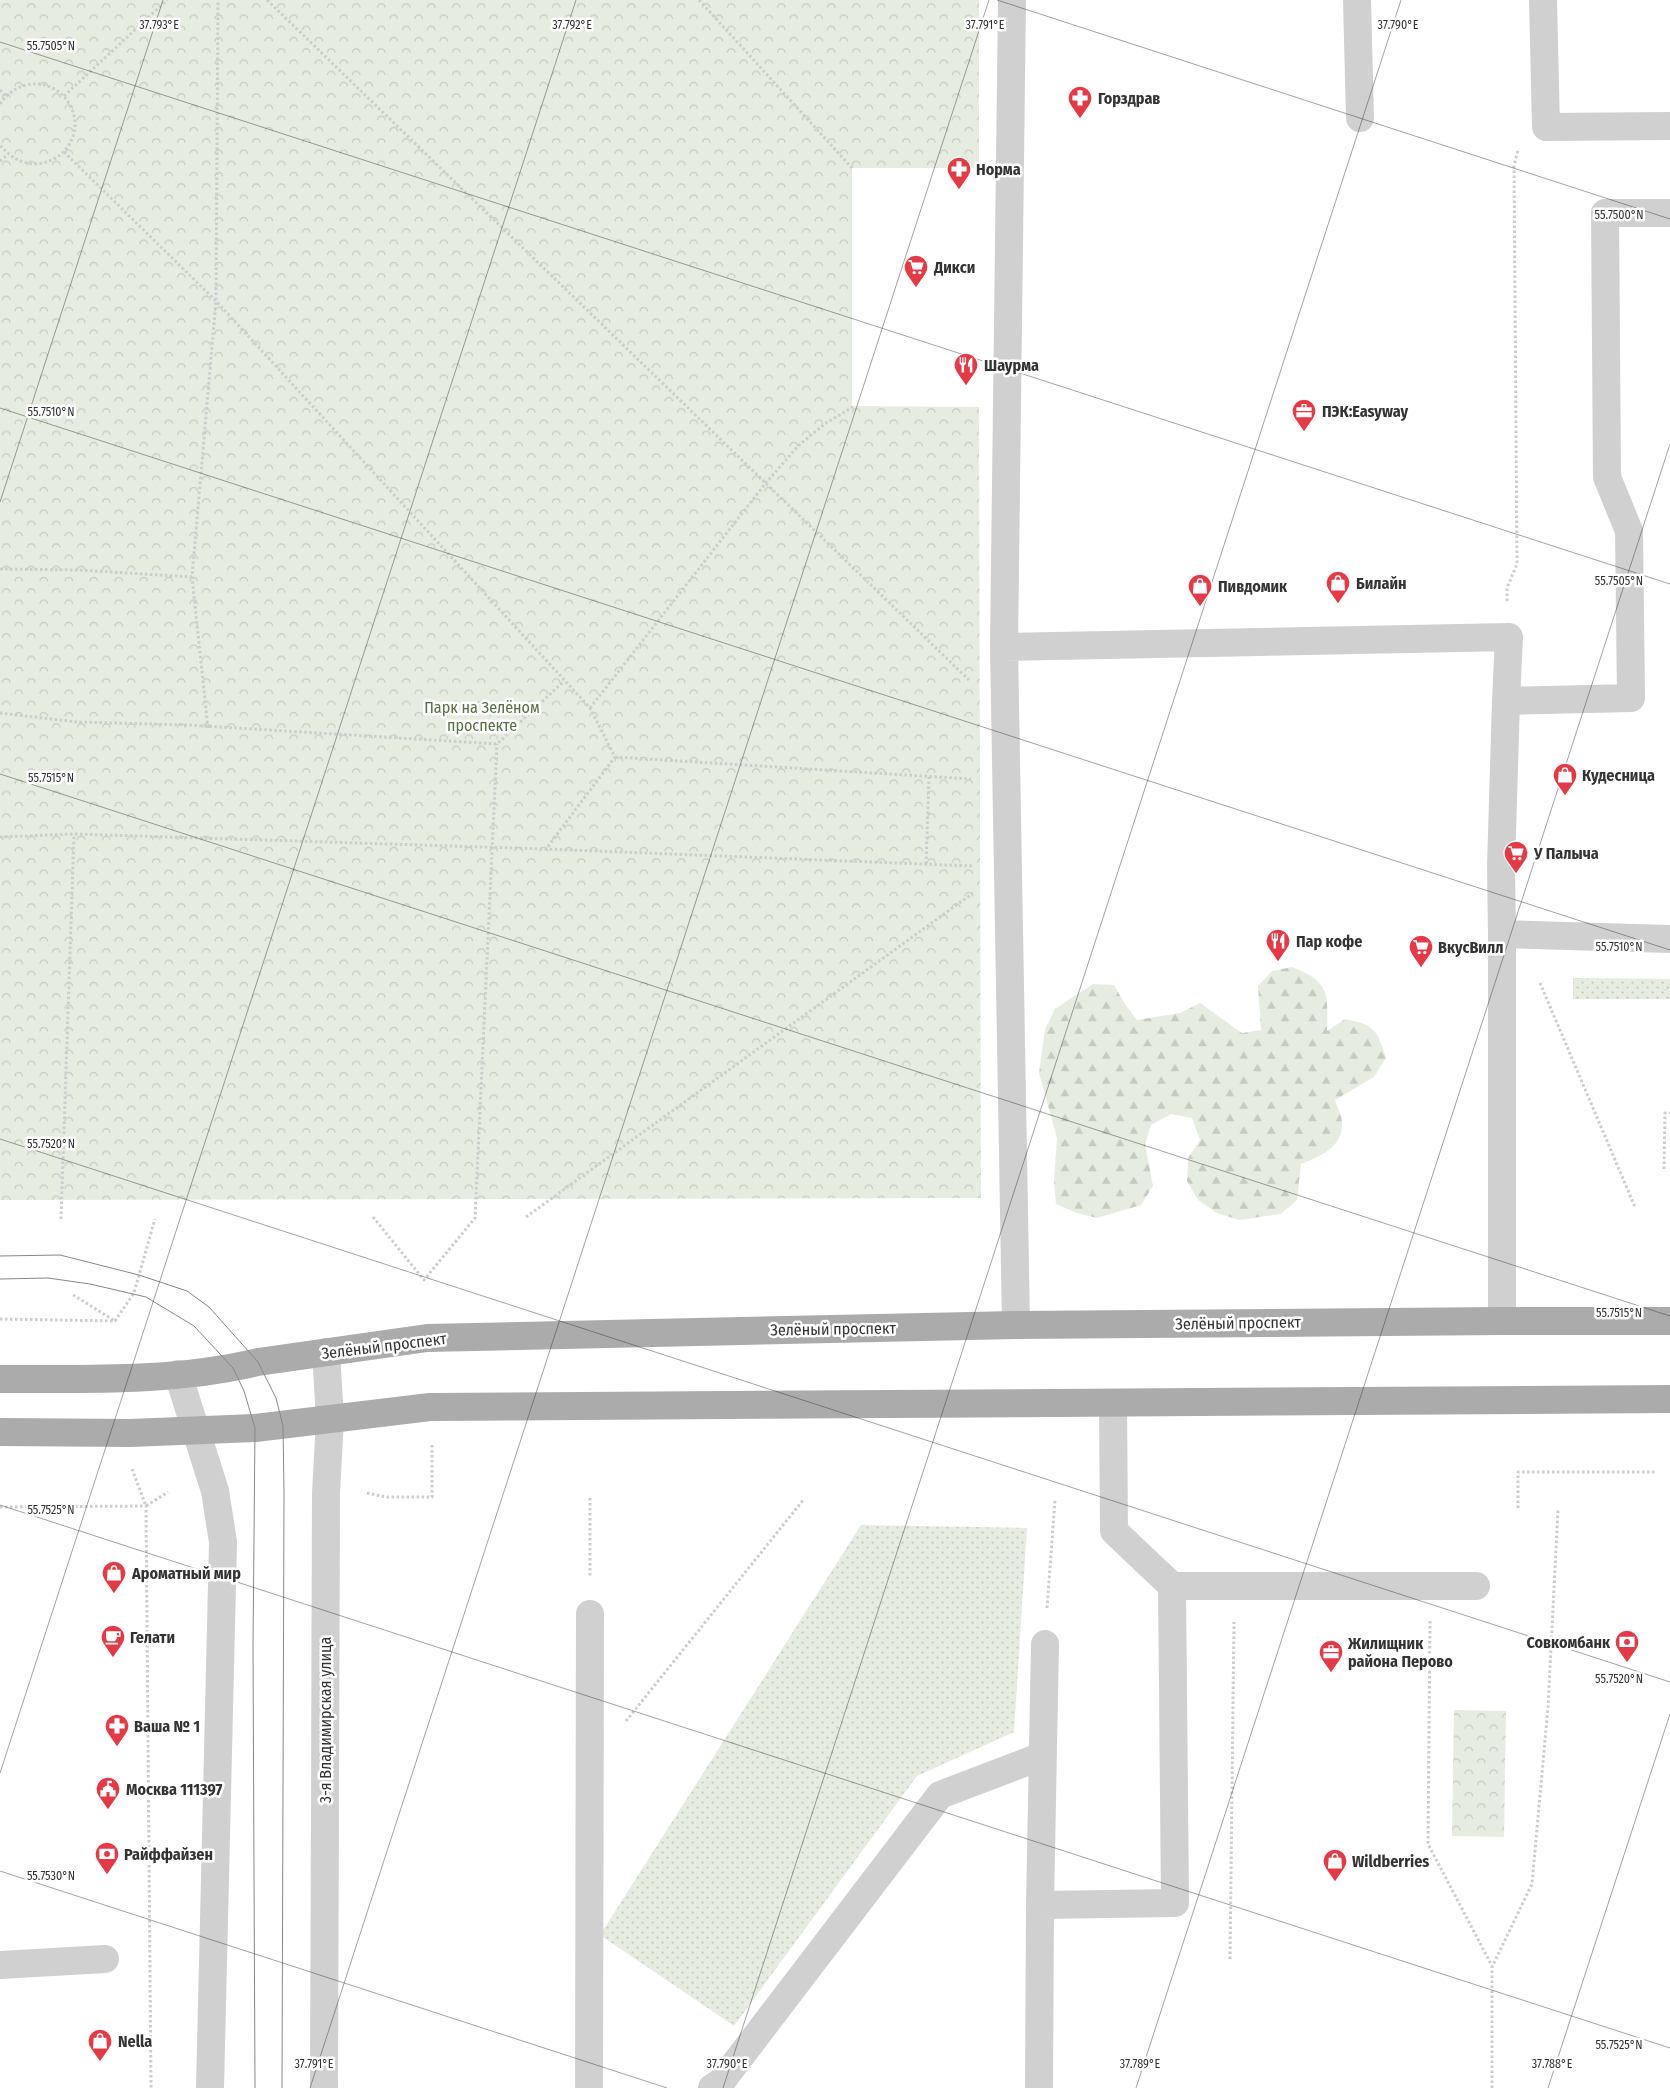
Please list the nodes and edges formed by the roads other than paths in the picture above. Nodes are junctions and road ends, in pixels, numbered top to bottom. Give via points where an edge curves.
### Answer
1 (1012, 0) edge
2 (1357, 0) edge
3 (1543, 0) edge
4 (1360, 118) dead end
5 (1670, 126) edge
6 (1670, 213) edge
7 (1004, 648) junction
8 (1506, 701) junction
9 (1502, 934) junction
10 (1670, 939) edge
11 (1502, 1321) junction
12 (1670, 1321) edge
13 (1016, 1326) junction
14 (326, 1352) junction
15 (178, 1374) junction
16 (0, 1379) edge
17 (1670, 1399) edge
18 (1113, 1403) junction
19 (330, 1419) junction
20 (195, 1430) junction
21 (0, 1432) edge
22 (1172, 1586) junction
23 (1476, 1586) dead end
24 (590, 1614) road end
25 (1045, 1644) road end
26 (1042, 1756) junction
27 (1040, 1906) junction
28 (105, 1959) dead end
29 (0, 1965) edge
30 (210, 2088) edge
31 (324, 2088) edge
32 (589, 2088) edge
33 (712, 2088) edge
34 (1040, 2088) edge

1 - 7 street
2 - 4 street
3 - 5 street via 1546,127
6 - 8 street via 1605,214 1607,477 1629,531 1631,698
7 - 8 street via 1509,637
7 - 13 street
8 - 9 street
9 - 10 street
9 - 11 street
11 - 12 main road, Зелёный проспект
11 - 13 main road, Зелёный проспект
13 - 14 main road, Зелёный проспект via 427,1338
14 - 15 main road, Зелёный проспект
14 - 19 street, 3-я Владимирская улица
15 - 16 main road, Зелёный проспект
15 - 20 street
17 - 18 main road
18 - 19 main road via 430,1407
18 - 22 street via 1114,1531
19 - 20 main road via 283,1426
19 - 31 street, 3-я Владимирская улица via 326,1493
20 - 21 main road
20 - 30 street via 215,1491 224,1542
22 - 23 street
22 - 27 street via 1176,1903
24 - 32 street
25 - 26 street
26 - 27 street
26 - 33 street via 940,1796 721,2082
27 - 34 street
28 - 29 street

